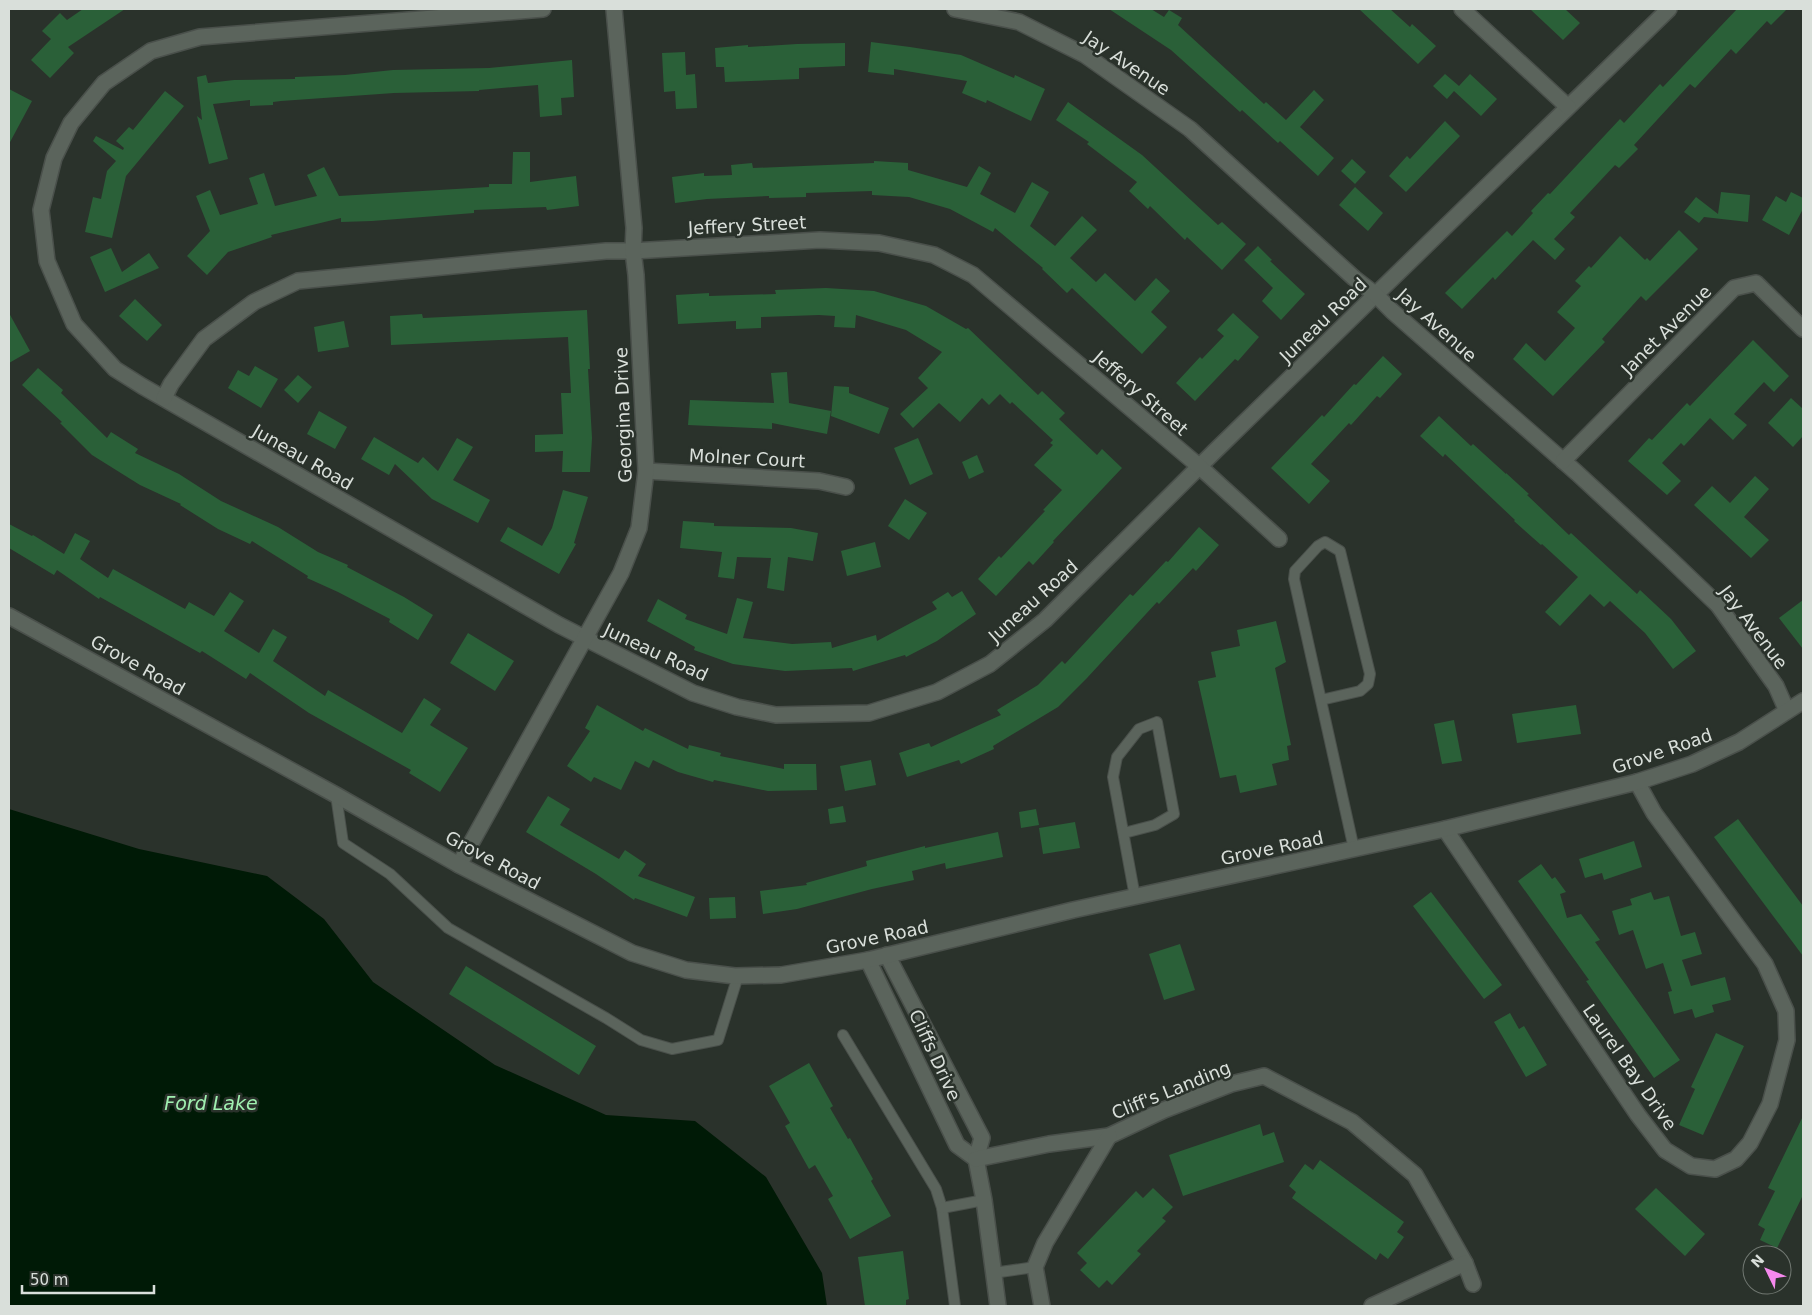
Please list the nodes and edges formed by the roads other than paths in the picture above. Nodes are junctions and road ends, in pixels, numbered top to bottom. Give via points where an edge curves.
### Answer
1 (543, 9) edge
2 (614, 9) edge
3 (956, 9) edge
4 (1462, 9) edge
5 (1669, 9) edge
6 (367, 16) edge
7 (1568, 107) junction
8 (633, 251) junction
9 (1376, 295) junction
10 (1803, 329) edge
11 (164, 398) junction
12 (1563, 461) junction
13 (1200, 467) junction
14 (646, 471) junction
15 (846, 486) dead end
16 (1279, 539) dead end
17 (9, 616) edge
18 (584, 638) junction
19 (1321, 700) junction
20 (1803, 702) edge
21 (1787, 711) junction
22 (1637, 782) junction
23 (336, 795) junction
24 (1445, 829) junction
25 (1124, 833) junction
26 (1354, 849) junction
27 (459, 865) junction
28 (1135, 897) junction
29 (887, 955) junction
30 (868, 960) junction
31 (738, 976) junction
32 (844, 1035) dead end
33 (1109, 1136) junction
34 (976, 1158) junction
35 (984, 1200) junction
36 (942, 1208) junction
37 (1465, 1262) junction
38 (1036, 1267) junction
39 (993, 1273) junction
40 (1473, 1284) dead end
41 (955, 1306) edge
42 (998, 1306) edge
43 (1042, 1306) edge
44 (1372, 1306) edge

1 - 6 street
2 - 8 street, Georgina Drive via 634,228
3 - 9 street, Jay Avenue via 1018,22 1085,55 1190,129
4 - 7 street
5 - 7 street, Juneau Road
6 - 11 street via 200,37 151,51 104,83 70,123 54,158 41,210 47,261 74,324 115,369
7 - 9 street, Juneau Road
8 - 11 street, Jeffery Street via 298,281 254,302 204,339
8 - 13 street, Jeffery Street via 820,240 879,243 934,255 973,275
8 - 14 street, Georgina Drive
9 - 12 street, Jay Avenue
9 - 13 street, Juneau Road
10 - 12 street, Janet Avenue via 1756,283 1734,288
11 - 18 street, Juneau Road
12 - 21 street, Jay Avenue via 1718,605 1776,686
13 - 16 street, Jeffery Street
13 - 18 street, Juneau Road via 1045,620 990,664 937,692 869,713 776,715 737,707 693,693
14 - 15 street, Molner Court via 819,481
14 - 18 street, Georgina Drive via 639,528 621,573
17 - 23 street, Grove Road
18 - 27 street, Georgina Drive
19 - 19 lane via 1294,579 1295,571 1325,542 1340,551 1370,674 1368,684 1360,691
19 - 26 lane
20 - 21 street, Grove Road
21 - 22 street, Grove Road via 1716,753
22 - 24 street, Grove Road
22 - 24 street, Laurel Bay Drive via 1654,813 1765,964 1786,1011 1787,1040 1770,1104 1750,1143 1736,1159 1715,1169 1691,1166 1665,1150 1638,1116
23 - 27 street, Grove Road
23 - 31 lane via 342,843 390,874 448,928 641,1040 672,1049 718,1040
24 - 26 street, Grove Road
25 - 25 lane via 1113,777 1117,757 1138,729 1157,722 1174,814 1155,825
25 - 28 lane
26 - 28 street, Grove Road
27 - 31 street, Grove Road via 632,953 686,970
28 - 29 street, Grove Road
29 - 30 street, Grove Road
29 - 34 street, Cliffs Drive via 982,1138
30 - 31 street, Grove Road via 781,975
30 - 34 street, Cliffs Drive via 957,1145
32 - 36 lane via 936,1189
33 - 34 street, Cliff's Landing
33 - 37 street, Cliff's Landing via 1231,1084 1264,1076 1352,1122 1416,1176
33 - 38 street, Cliff's Landing via 1045,1243
34 - 35 street, Cliffs Drive
35 - 36 lane
35 - 39 street, Cliffs Drive
36 - 41 lane
37 - 40 street, Cliff's Landing
37 - 44 street
38 - 39 lane
38 - 43 street, Cliff's Landing
39 - 42 street, Cliffs Drive

